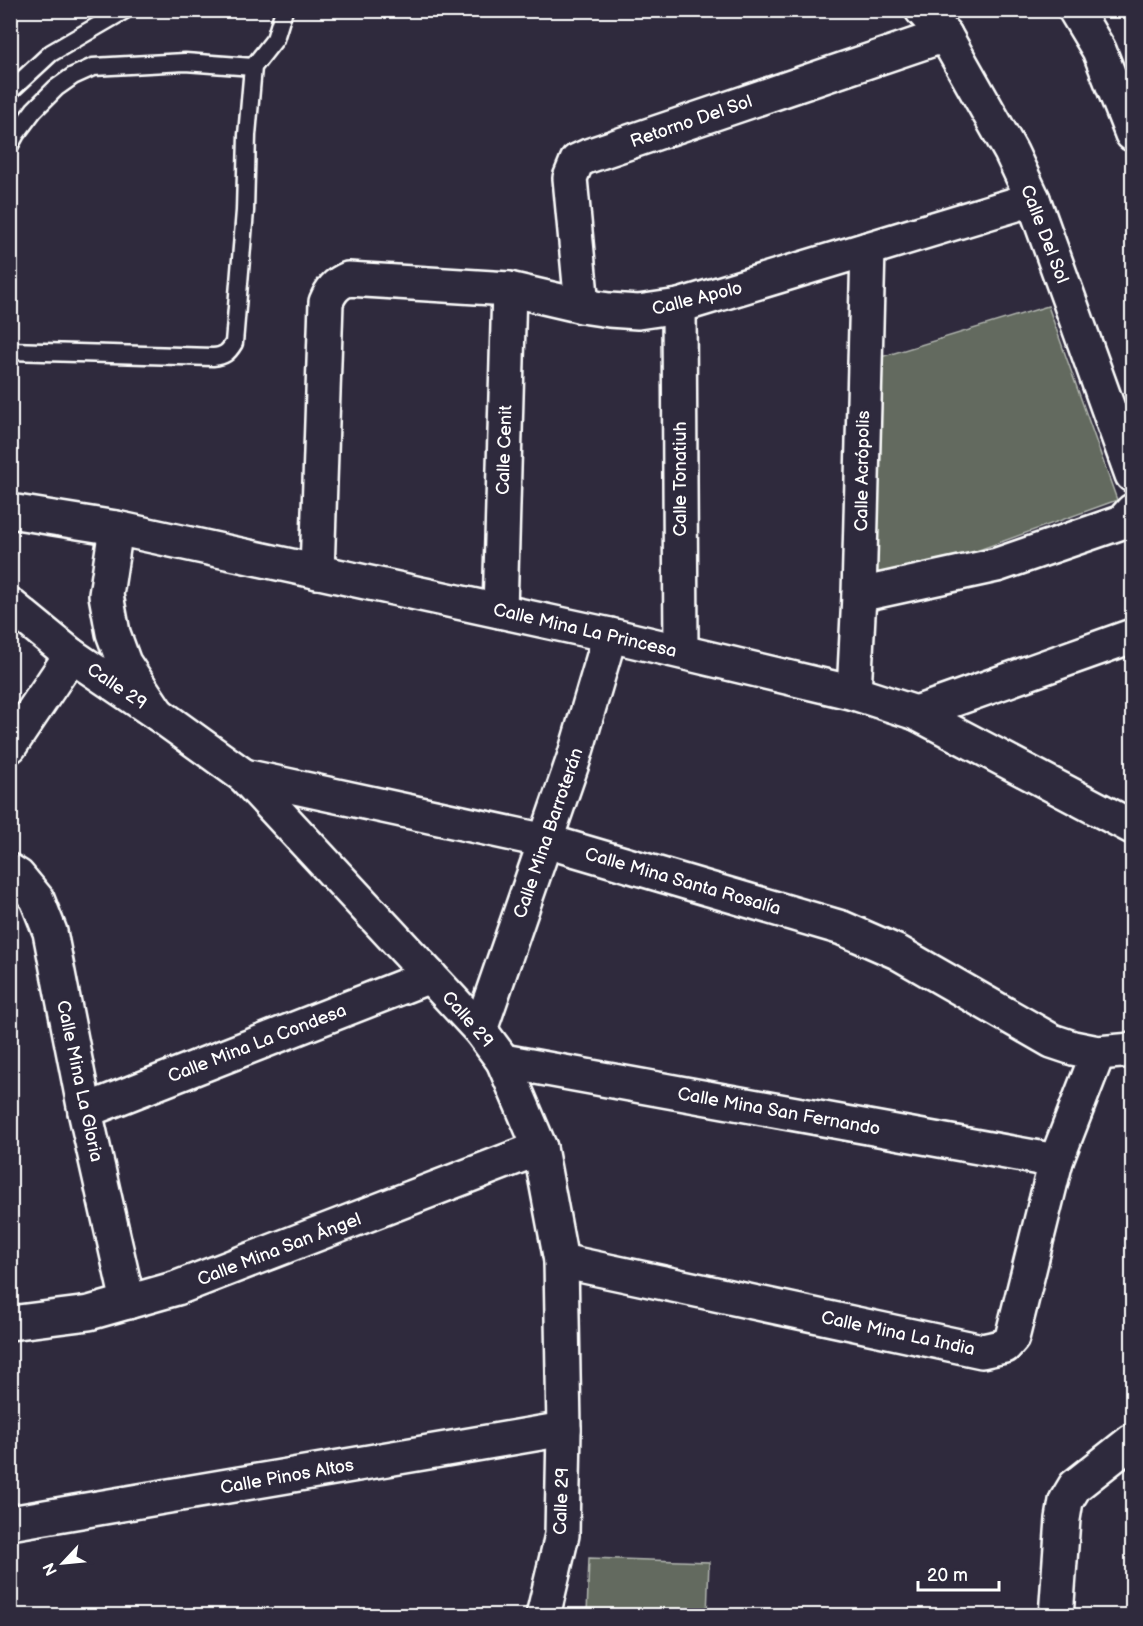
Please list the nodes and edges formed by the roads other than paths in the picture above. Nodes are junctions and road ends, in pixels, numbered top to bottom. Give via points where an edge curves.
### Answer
1 (125, 10) edge
2 (284, 10) edge
3 (922, 10) edge
4 (1075, 10) edge
5 (945, 35) junction
6 (253, 67) junction
7 (10, 91) edge
8 (1132, 134) edge
9 (10, 145) edge
10 (1033, 199) junction
11 (868, 249) junction
12 (509, 289) junction
13 (582, 306) junction
14 (679, 306) junction
15 (10, 351) edge
16 (1132, 475) edge
17 (10, 511) edge
18 (1132, 511) edge
19 (116, 528) junction
20 (317, 572) junction
21 (859, 595) junction
22 (10, 605) edge
23 (500, 610) junction
24 (610, 635) junction
25 (1132, 636) edge
26 (681, 651) junction
27 (71, 655) junction
28 (854, 693) junction
29 (916, 713) junction
30 (158, 714) junction
31 (10, 746) edge
32 (244, 776) junction
33 (1132, 827) edge
34 (546, 841) junction
35 (10, 871) edge
36 (430, 976) junction
37 (480, 1030) junction
38 (1132, 1050) edge
39 (1098, 1053) junction
40 (503, 1061) junction
41 (85, 1111) junction
42 (540, 1148) junction
43 (1056, 1161) junction
44 (561, 1261) junction
45 (128, 1302) junction
46 (10, 1323) edge
47 (564, 1429) junction
48 (1132, 1441) edge
49 (10, 1523) edge
50 (543, 1616) edge
51 (1056, 1616) edge

1 - 7 lane via 51,53
2 - 6 lane via 275,39
3 - 5 street, Calle Del Sol
4 - 8 street via 1099,50
5 - 10 street, Calle Del Sol
5 - 13 street, Retorno Del Sol via 577,161 570,178
6 - 9 lane via 185,62 93,68 56,88 34,110
6 - 15 lane via 234,343 228,353 213,357
10 - 11 street, Calle Apolo
10 - 16 street, Calle Del Sol
11 - 14 street, Calle Apolo
11 - 21 street, Calle Acrópolis
12 - 13 street, Calle Apolo
12 - 20 street, Calle Apolo via 348,279 330,291 326,302
12 - 23 street, Calle Cenit
13 - 14 street, Calle Apolo via 638,312
14 - 26 street, Calle Tonatiuh
17 - 19 street, Calle Mina La Princesa
18 - 21 street via 1122,522 997,565
19 - 20 street, Calle Mina La Princesa
19 - 30 street via 106,595 113,633 124,663
20 - 23 street, Calle Mina La Princesa
21 - 28 street, Calle Acrópolis
22 - 27 street, Calle 29
23 - 24 street, Calle Mina La Princesa
24 - 26 street, Calle Mina La Princesa
24 - 34 street, Calle Mina Barroterán
25 - 29 street
26 - 28 street, Calle Mina La Princesa
27 - 30 street, Calle 29
27 - 31 street
28 - 29 street, Calle Mina La Princesa
29 - 33 street, Calle Mina La Princesa
30 - 32 street, Calle 29
32 - 34 street, Calle Mina Santa Rosalía
32 - 36 street, Calle 29
34 - 37 street, Calle Mina Barroterán
34 - 39 street, Calle Mina Santa Rosalía via 842,928 897,952 1052,1041
35 - 41 street, Calle Mina La Gloria via 37,899 50,932
36 - 37 street, Calle 29
36 - 41 street, Calle Mina La Condesa
37 - 40 street, Calle 29
38 - 39 street
39 - 43 street, Calle Mina La India
40 - 42 street, Calle 29
40 - 43 street, Calle Mina San Fernando
41 - 45 street, Calle Mina La Gloria
42 - 44 street, Calle 29
42 - 45 street, Calle Mina San Ángel via 177,1288
43 - 44 street, Calle Mina La India via 1012,1338 1005,1346 994,1349 982,1351
44 - 47 street, Calle 29
45 - 46 street, Calle Mina San Ángel via 89,1312
47 - 49 street, Calle Pinos Altos
47 - 50 street, Calle 29 via 562,1535
48 - 51 street via 1075,1486 1066,1501

